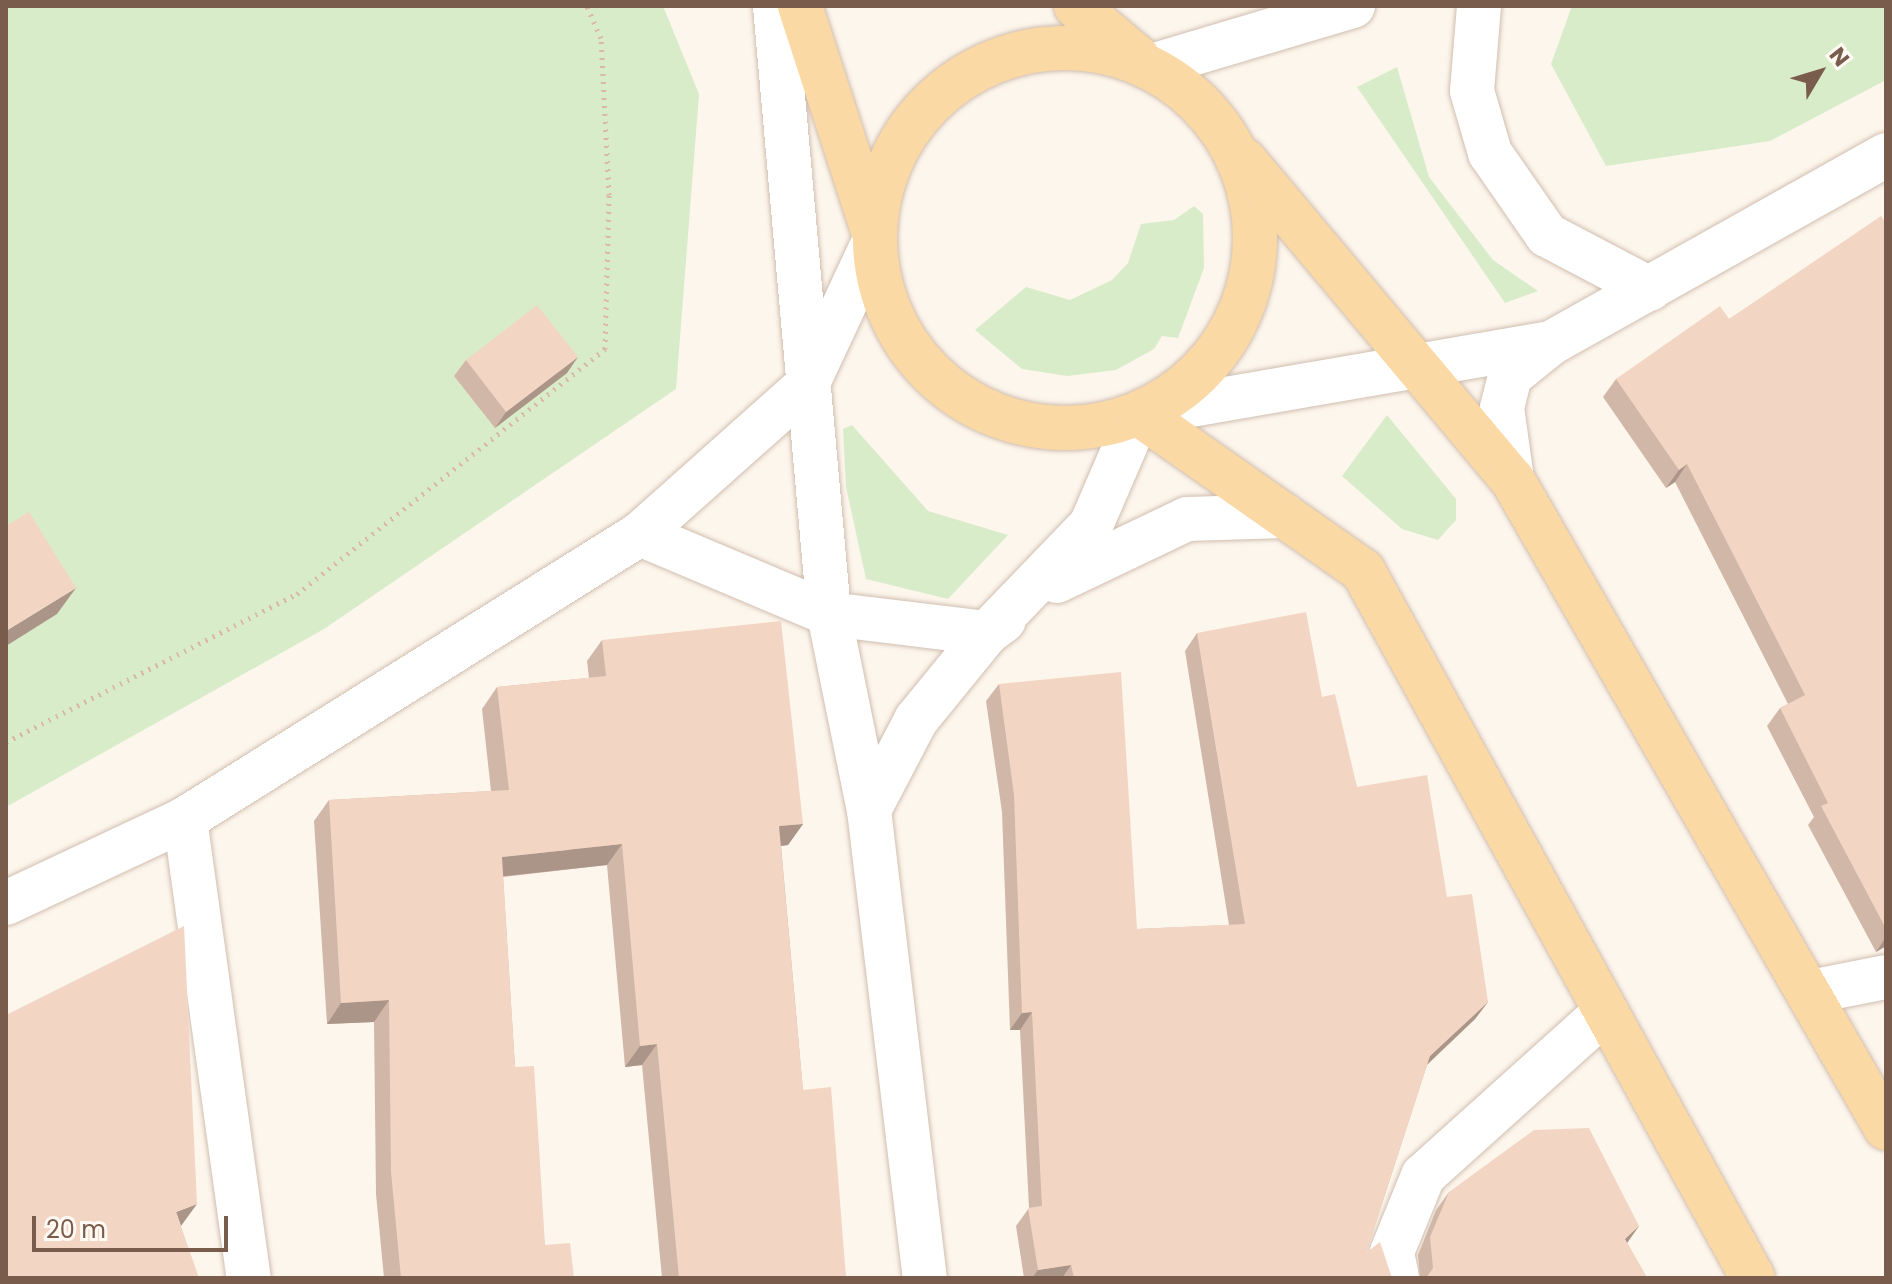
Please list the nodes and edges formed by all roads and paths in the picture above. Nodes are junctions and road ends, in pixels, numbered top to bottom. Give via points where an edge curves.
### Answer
1 (587, 6) edge
2 (775, 6) edge
3 (800, 6) edge
4 (1076, 6) edge
5 (1353, 6) edge
6 (1479, 6) edge
7 (1148, 67) junction
8 (1231, 144) junction
9 (1886, 155) edge
10 (875, 239) junction
11 (1650, 289) junction
12 (1551, 343) junction
13 (1417, 368) junction
14 (807, 385) junction
15 (1139, 414) junction
16 (1512, 479) junction
17 (1285, 516) junction
18 (640, 534) junction
19 (829, 614) junction
20 (987, 633) junction
21 (6, 742) edge
22 (869, 810) junction
23 (185, 819) junction
24 (6, 903) edge
25 (1886, 977) edge
26 (1810, 992) junction
27 (1604, 1013) junction
28 (1886, 1128) edge
29 (249, 1278) edge
30 (925, 1278) edge
31 (1397, 1278) edge
32 (1753, 1278) edge

1 - 21 path via 601,38 609,195 605,349 297,594
2 - 14 street
3 - 10 main road
4 - 7 main road
5 - 7 street
6 - 11 street via 1472,91 1490,153 1547,235
7 - 8 main road via 1209,112
7 - 10 main road via 1075,47 995,60 960,78 903,137 886,173
8 - 13 main road
8 - 15 main road via 1254,216 1247,296 1231,333 1178,393
9 - 11 street
10 - 14 street
10 - 15 main road via 894,319 929,372 958,396 1028,425 1104,425
11 - 12 street
12 - 13 street
12 - 16 street via 1510,376 1502,408
13 - 15 street
13 - 16 main road
14 - 18 street
14 - 19 street
15 - 17 main road
15 - 20 street via 1091,525
16 - 26 main road
17 - 20 street via 1187,519 1081,564
17 - 27 main road via 1363,571
18 - 19 street
18 - 23 street
19 - 20 street
19 - 22 street
20 - 22 street via 916,720
22 - 30 street
23 - 24 street
23 - 29 street
25 - 26 street
26 - 28 main road
27 - 31 street via 1423,1176 1392,1252
27 - 32 main road

